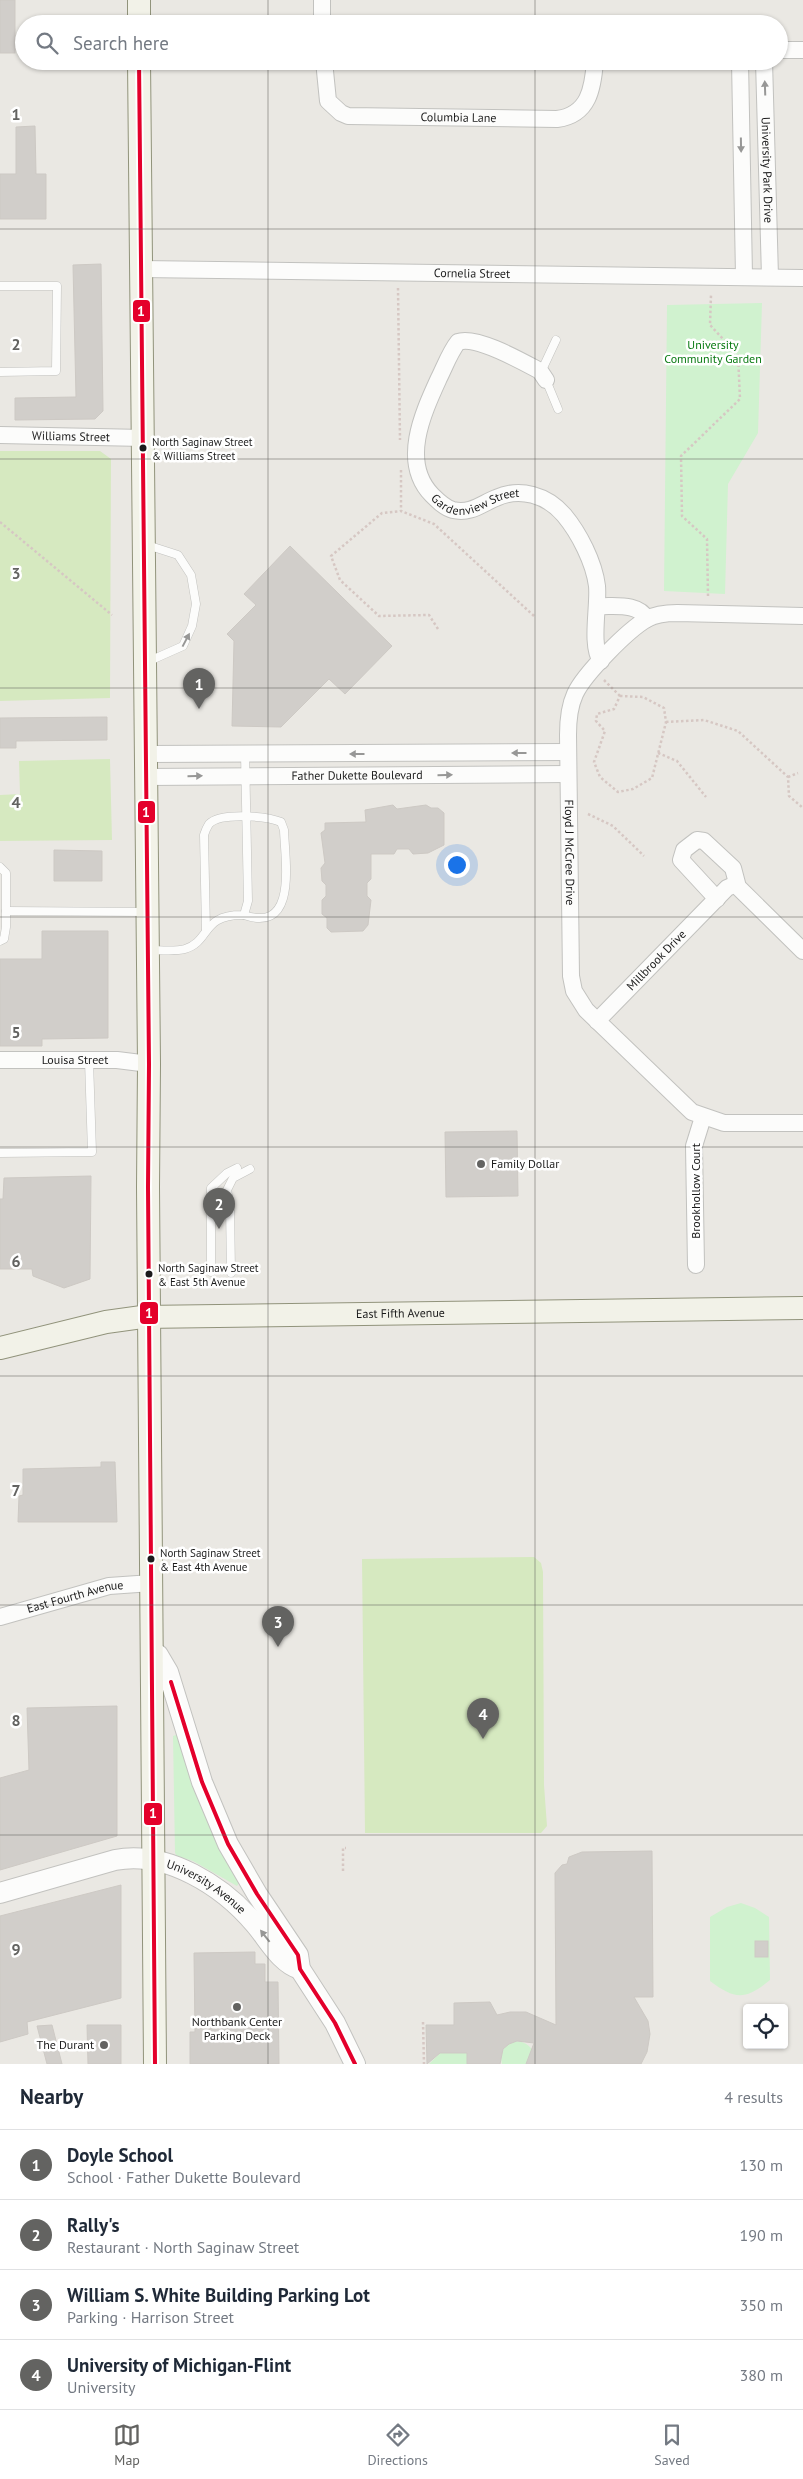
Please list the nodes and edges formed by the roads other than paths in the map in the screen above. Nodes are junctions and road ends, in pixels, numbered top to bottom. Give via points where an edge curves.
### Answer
1 (138, 0) edge
2 (322, 0) edge
3 (139, 15) edge
4 (322, 15) edge
5 (788, 50) edge
6 (803, 50) edge
7 (139, 70) edge
8 (325, 70) edge
9 (594, 70) edge
10 (740, 70) edge
11 (764, 70) edge
12 (141, 269) junction
13 (744, 276) junction
14 (770, 277) junction
15 (803, 278) edge
16 (0, 286) edge
17 (556, 340) dead end
18 (0, 372) edge
19 (543, 376) junction
20 (558, 409) dead end
21 (0, 435) edge
22 (144, 438) junction
23 (144, 544) junction
24 (597, 606) junction
25 (803, 616) edge
26 (647, 620) junction
27 (601, 661) junction
28 (145, 663) junction
29 (568, 752) junction
30 (245, 753) junction
31 (423, 753) junction
32 (474, 753) junction
33 (146, 754) junction
34 (568, 774) junction
35 (423, 775) junction
36 (474, 775) junction
37 (246, 776) junction
38 (146, 777) junction
39 (246, 817) junction
40 (0, 867) edge
41 (736, 884) junction
42 (717, 899) junction
43 (6, 911) junction
44 (147, 912) junction
45 (244, 915) junction
46 (206, 930) junction
47 (0, 941) edge
48 (147, 950) junction
49 (803, 950) edge
50 (597, 1021) junction
51 (0, 1060) edge
52 (89, 1060) junction
53 (149, 1064) junction
54 (703, 1117) junction
55 (803, 1123) edge
56 (0, 1153) edge
57 (237, 1168) dead end
58 (250, 1169) dead end
59 (696, 1265) dead end
60 (211, 1272) dead end
61 (231, 1274) dead end
62 (803, 1308) edge
63 (149, 1317) junction
64 (0, 1348) edge
65 (152, 1583) junction
66 (0, 1617) edge
67 (152, 1651) junction
68 (152, 1861) junction
69 (0, 1893) edge
70 (300, 1969) junction
71 (155, 2064) edge
72 (354, 2064) edge

1 - 3 main road
2 - 4 street
5 - 6 street
7 - 12 main road
8 - 9 street, Columbia Lane via 328,101 348,116 557,119 574,114 587,102 593,88
10 -> 13 street, University Park Drive
14 -> 11 street, University Park Drive
12 - 13 street, Cornelia Street
12 - 22 main road
13 - 14 street, Cornelia Street
14 - 15 street, Cornelia Street
16 - 18 lane via 57,286 56,372
17 - 19 lane
19 - 20 lane
19 - 24 street, Gardenview Street via 480,343 458,342 421,418 417,442 419,475 436,499 454,510 471,510 497,497 517,493 540,496 551,503 568,521 584,548 597,585
21 - 22 street, Williams Street
22 - 23 main road
23 - 28 main road
28 -> 23 lane via 183,646 192,626 196,604 192,575 178,555
24 - 26 street via 634,608
24 - 27 street, Gardenview Street via 597,648
25 - 26 street, Floyd J McCree Drive via 677,613
26 - 27 street, Floyd J McCree Drive
27 - 29 street, Floyd J McCree Drive via 581,682 574,695 569,716
28 - 33 main road
29 -> 32 street, Father Dukette Boulevard
29 - 34 street, Floyd J McCree Drive
31 -> 30 street, Father Dukette Boulevard
30 - 33 street, Father Dukette Boulevard
30 - 37 lane
31 - 32 street, Father Dukette Boulevard
31 - 35 street
32 - 36 street
33 - 38 main road
34 - 36 street, Father Dukette Boulevard
34 - 50 street, Floyd J McCree Drive via 570,976 578,998
35 -> 36 street, Father Dukette Boulevard
35 - 37 street, Father Dukette Boulevard
38 -> 37 street, Father Dukette Boulevard
37 - 39 lane
38 - 44 main road
39 - 45 lane via 248,901
39 - 45 lane via 269,817 281,822 286,895 281,907 268,918
39 - 46 lane via 222,817 210,824 204,835
40 - 43 lane via 6,873
41 - 42 street, Millbrook Drive
41 - 42 street via 734,870 707,843 697,840 692,843 682,854 682,863
41 - 49 street
42 - 50 street, Millbrook Drive
43 - 44 lane
43 - 47 lane via 4,939
44 - 48 main road
45 - 46 lane via 219,918
46 - 48 lane via 184,950
48 - 53 main road
50 - 54 street, Floyd J McCree Drive via 684,1106
51 - 52 street, Louisa Street
52 - 53 street, Louisa Street
52 - 56 lane via 92,1152
53 - 63 main road
54 - 55 street, Floyd J McCree Drive via 724,1123
54 - 59 street, Brookhollow Court via 694,1146
57 - 60 lane via 211,1188
58 - 61 lane via 233,1178 227,1190
62 - 63 main road, East Fifth Avenue
63 - 64 main road, East Fifth Avenue via 114,1320
63 - 65 main road
65 - 66 street, East Fourth Avenue via 109,1586
65 - 67 main road
67 - 68 main road
67 - 70 street via 168,1672 195,1761 218,1822 247,1878 298,1955
68 - 69 street, University Avenue via 115,1860
70 -> 68 street, University Avenue via 286,1962 248,1916 220,1889 194,1874
68 - 71 main road
70 - 72 street via 335,2023

